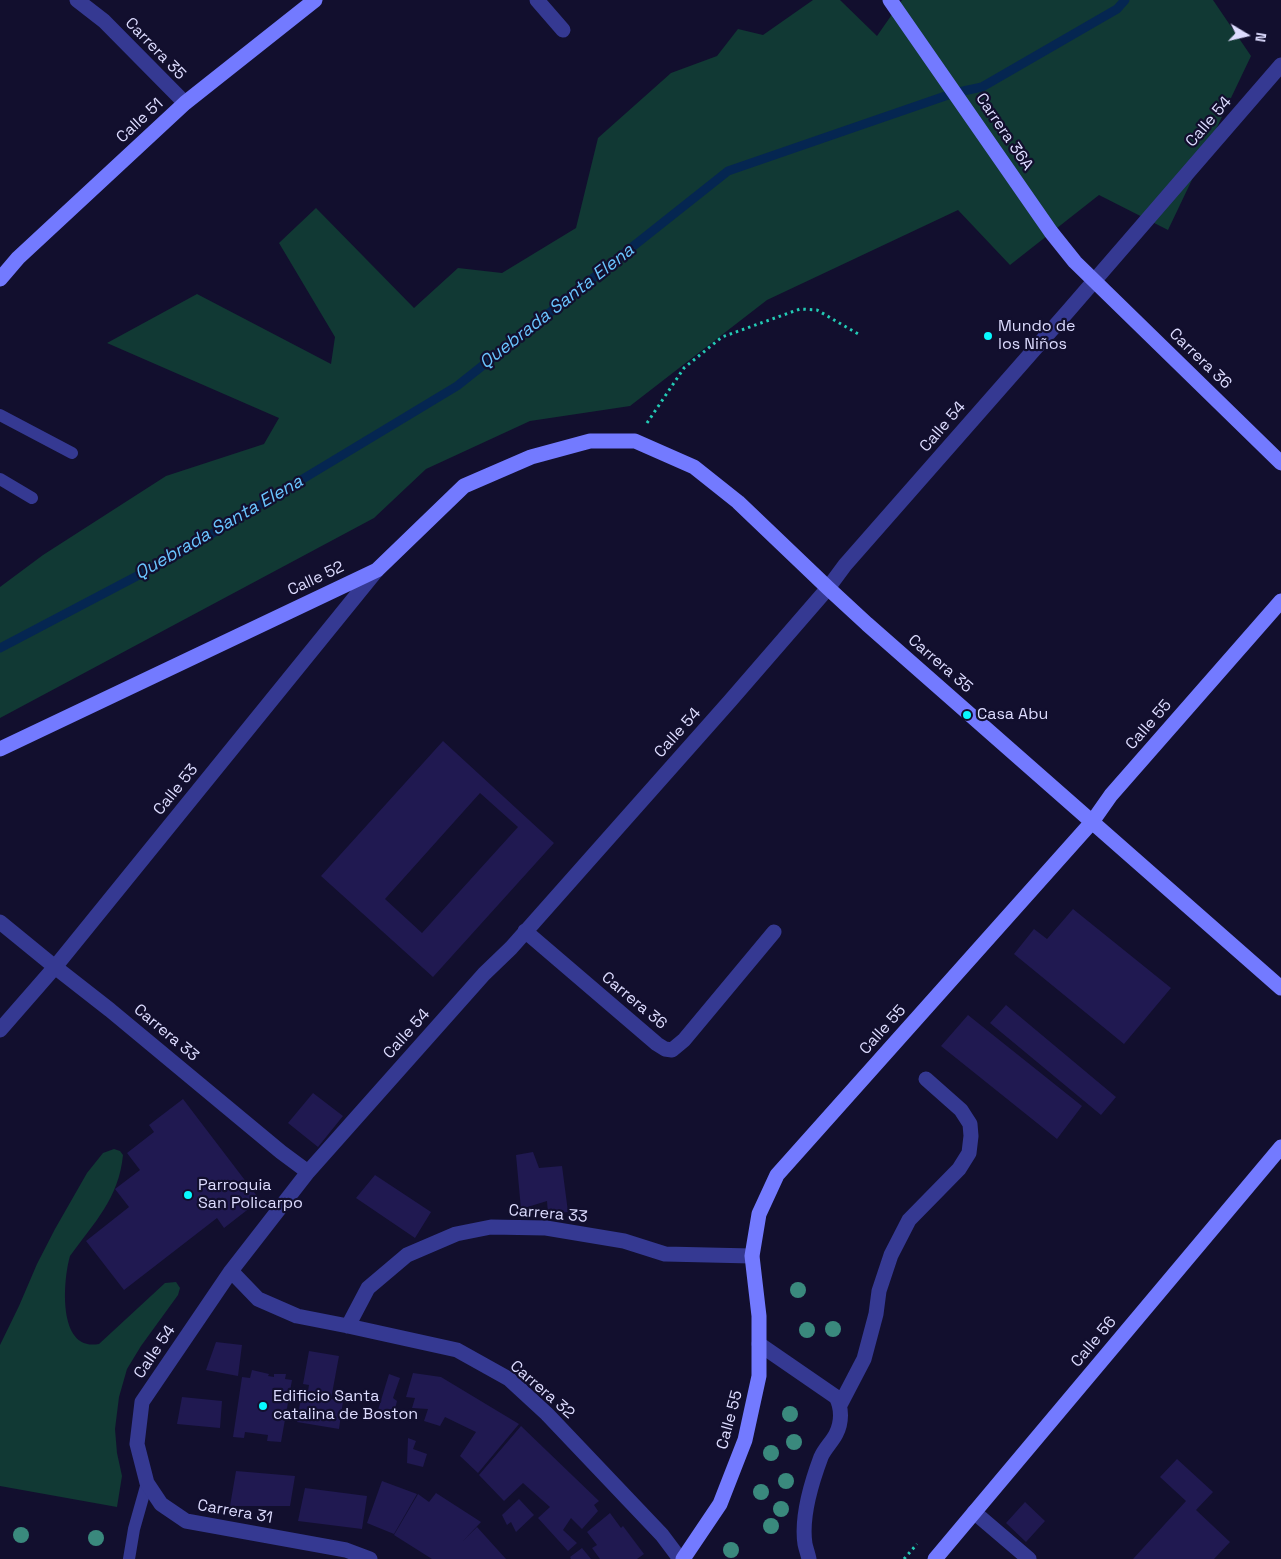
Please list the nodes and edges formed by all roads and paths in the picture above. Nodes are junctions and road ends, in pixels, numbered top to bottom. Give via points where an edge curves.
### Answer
1 (77, 0) edge
2 (315, 0) edge
3 (537, 0) edge
4 (890, 0) edge
5 (562, 30) dead end
6 (1281, 65) edge
7 (185, 104) junction
8 (0, 279) edge
9 (1094, 281) junction
10 (860, 335) dead end
11 (0, 415) edge
12 (635, 440) junction
13 (72, 453) dead end
14 (1281, 463) edge
15 (0, 479) edge
16 (32, 498) dead end
17 (377, 570) junction
18 (828, 588) junction
19 (1281, 601) edge
20 (0, 750) edge
21 (1092, 822) junction
22 (0, 922) edge
23 (526, 931) junction
24 (774, 932) dead end
25 (55, 968) junction
26 (1281, 988) edge
27 (0, 1030) edge
28 (926, 1079) dead end
29 (1281, 1148) edge
30 (308, 1172) junction
31 (752, 1256) junction
32 (231, 1271) junction
33 (348, 1326) junction
34 (759, 1344) junction
35 (840, 1404) junction
36 (137, 1444) joint
37 (147, 1482) junction
38 (974, 1512) junction
39 (128, 1559) edge
40 (370, 1559) edge
41 (680, 1559) edge
42 (683, 1559) edge
43 (810, 1559) edge
44 (935, 1559) edge
45 (1029, 1559) edge

1 - 7 street, Carrera 35 via 104,21
2 - 7 street, Calle 51
3 - 5 street
4 - 9 street, Carrera 36A via 1051,232 1074,262
6 - 9 street, Calle 54
7 - 8 street, Calle 51 via 18,258
9 - 14 street, Carrera 36
9 - 18 street, Calle 54
10 - 12 path via 817,310 800,309 722,337 684,368
11 - 13 lane
12 - 17 street, Calle 52 via 590,441 531,457 464,486
12 - 18 street, Carrera 35 via 694,467 738,502
15 - 16 lane
17 - 20 street, Calle 52
17 - 25 street, Calle 53
18 - 21 street, Carrera 35
18 - 23 street, Calle 54
19 - 21 street, Calle 55 via 1110,794
21 - 26 street, Carrera 35
21 - 31 street, Calle 55 via 777,1174 759,1214
22 - 25 street, Carrera 33
23 - 24 street, Carrera 36 via 658,1044 672,1050 684,1040
23 - 30 street, Calle 54
25 - 27 street, Calle 53
25 - 30 street, Carrera 33
28 - 35 street via 960,1110 970,1124 969,1153 959,1169 909,1220 879,1291 864,1359
29 - 38 street, Calle 56
30 - 32 street, Calle 54
31 - 33 street, Carrera 33 via 665,1254 624,1241 556,1229 491,1227 456,1234 407,1255 368,1288
31 - 34 street, Calle 55
32 - 33 street, Carrera 32 via 258,1300 297,1316
32 - 36 street, Calle 54 via 142,1402
33 - 41 street, Carrera 32 via 457,1350 509,1379 574,1442
34 - 35 street via 836,1396
34 - 42 street, Calle 55 via 759,1376 745,1440 720,1504
35 - 43 street via 841,1418 836,1434 822,1455 806,1506 805,1545
36 - 37 street, Carrera 31
37 - 39 lane
37 - 40 street, Carrera 31 via 161,1504 186,1521 346,1550
38 - 44 street, Calle 56
38 - 45 street

